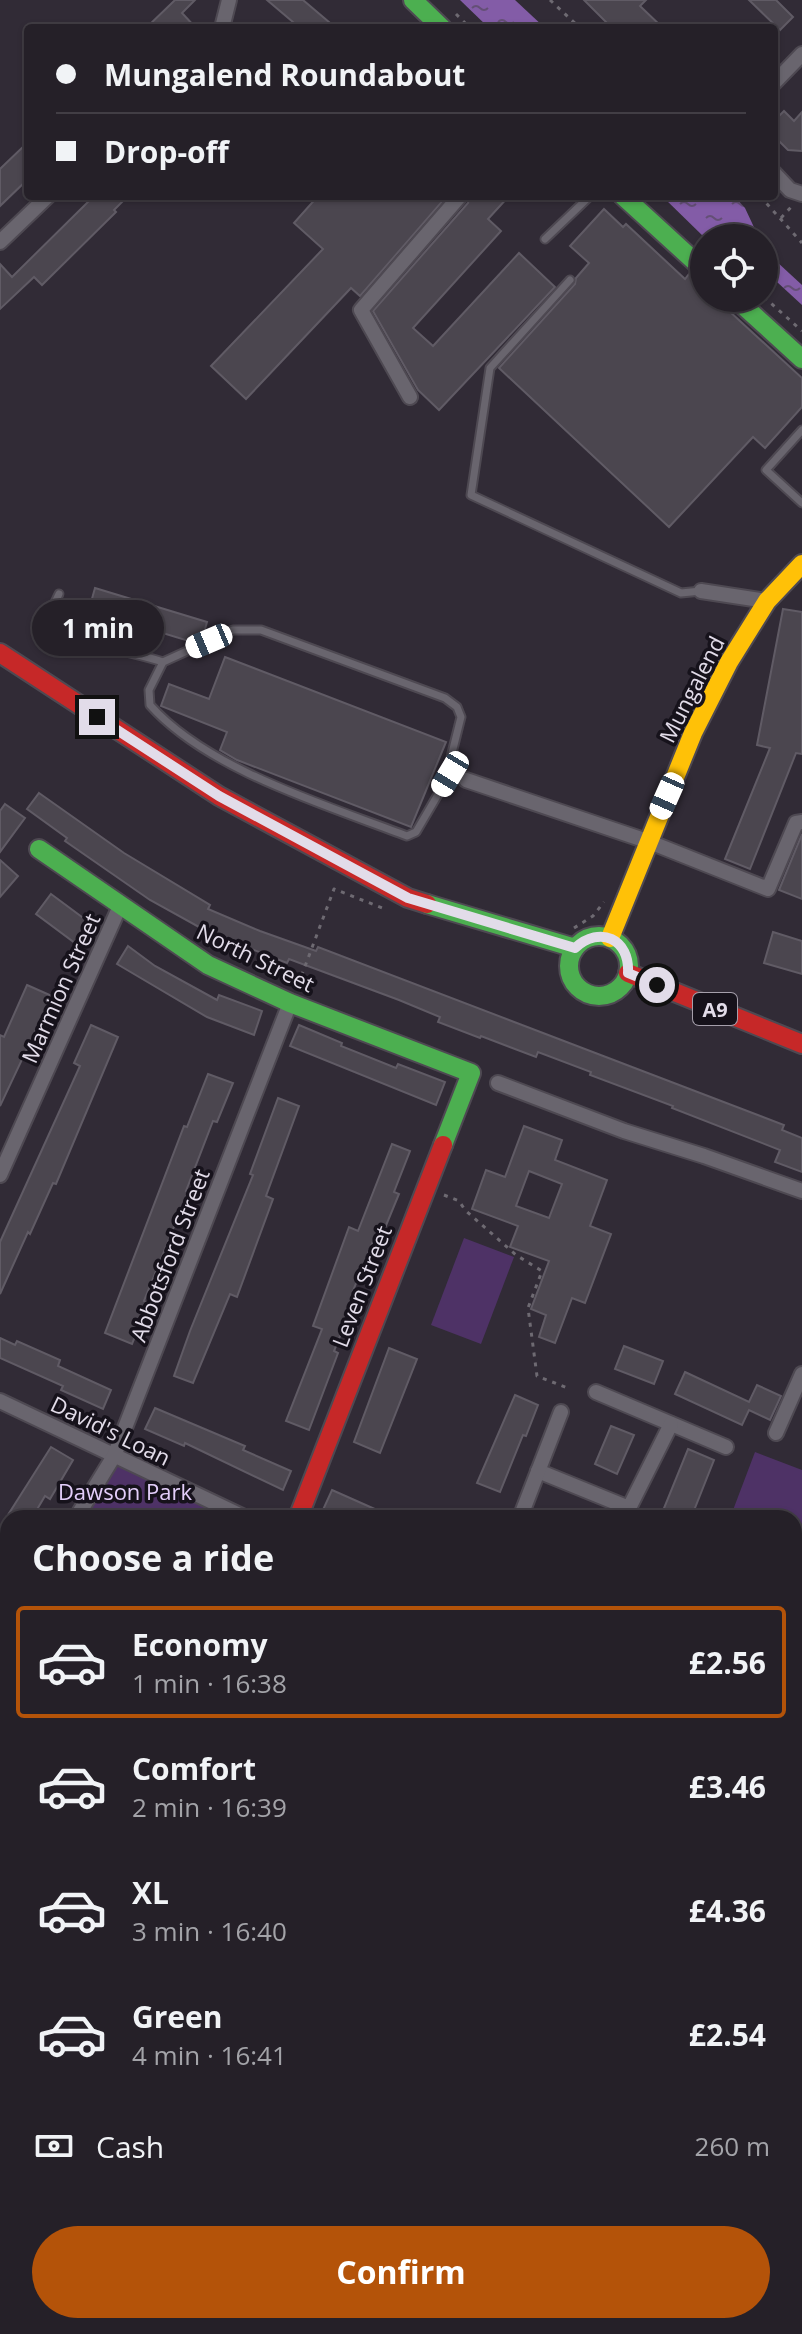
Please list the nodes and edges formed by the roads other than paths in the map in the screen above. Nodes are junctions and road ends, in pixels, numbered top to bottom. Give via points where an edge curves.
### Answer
1 (229, 0) edge
2 (413, 0) edge
3 (223, 24) edge
4 (438, 24) edge
5 (802, 54) edge
6 (778, 79) edge
7 (778, 177) edge
8 (802, 194) edge
9 (44, 200) edge
10 (457, 200) edge
11 (586, 200) edge
12 (627, 200) edge
13 (545, 239) dead end
14 (0, 242) edge
15 (690, 257) edge
16 (570, 280) dead end
17 (750, 312) edge
18 (802, 359) edge
19 (410, 397) dead end
20 (802, 430) edge
21 (802, 503) edge
22 (802, 564) edge
23 (701, 591) joint
24 (59, 594) dead end
25 (767, 601) junction
26 (0, 653) edge
27 (163, 662) junction
28 (450, 774) junction
29 (466, 780) joint
30 (802, 822) edge
31 (647, 841) junction
32 (39, 849) dead end
33 (120, 906) junction
34 (610, 938) junction
35 (575, 948) junction
36 (628, 973) junction
37 (290, 1003) junction
38 (802, 1044) edge
39 (471, 1073) joint
40 (498, 1083) dead end
41 (0, 1175) edge
42 (802, 1191) edge
43 (802, 1374) edge
44 (596, 1392) dead end
45 (0, 1401) edge
46 (561, 1412) dead end
47 (671, 1424) junction
48 (776, 1433) dead end
49 (726, 1447) dead end
50 (114, 1456) junction
51 (538, 1471) junction
52 (81, 1510) edge
53 (229, 1510) edge
54 (301, 1510) edge
55 (523, 1510) edge

1 - 3 street
2 - 4 street
5 - 6 street
7 - 8 street
9 - 14 street
10 - 19 street via 361,310
11 - 13 lane
12 - 15 street
16 - 23 lane via 490,368 471,495 681,593
17 - 18 street
20 - 21 lane via 766,470
22 - 25 street, Mungalend
23 - 25 street
24 - 27 lane via 49,615 57,624 101,647
25 - 31 street, Mungalend via 693,733
26 - 35 street via 219,796 408,898
27 - 28 lane via 233,630 261,630 445,698 461,717
27 - 28 lane via 149,690 150,705 188,738 271,784 407,836 416,832
28 - 29 lane
29 - 31 street
30 - 31 street via 796,823 768,889
31 - 34 street, Mungalend
32 - 33 street, North Street
33 - 37 street, North Street via 208,965
33 - 41 street, Marmion Street
34 - 35 street via 591,937
34 - 36 street via 625,953
35 - 36 street via 569,968 577,987 586,993 616,990
36 - 38 street, A9
37 - 39 street, North Street
37 - 50 street, Abbotsford Street
39 - 54 street, Leven Street
40 - 42 street
43 - 48 street
44 - 47 street
45 - 50 street, David's Loan
46 - 51 street
47 - 49 street
47 - 51 street via 629,1508
50 - 52 street, Abbotsford Street
50 - 53 street, David's Loan
51 - 55 street

